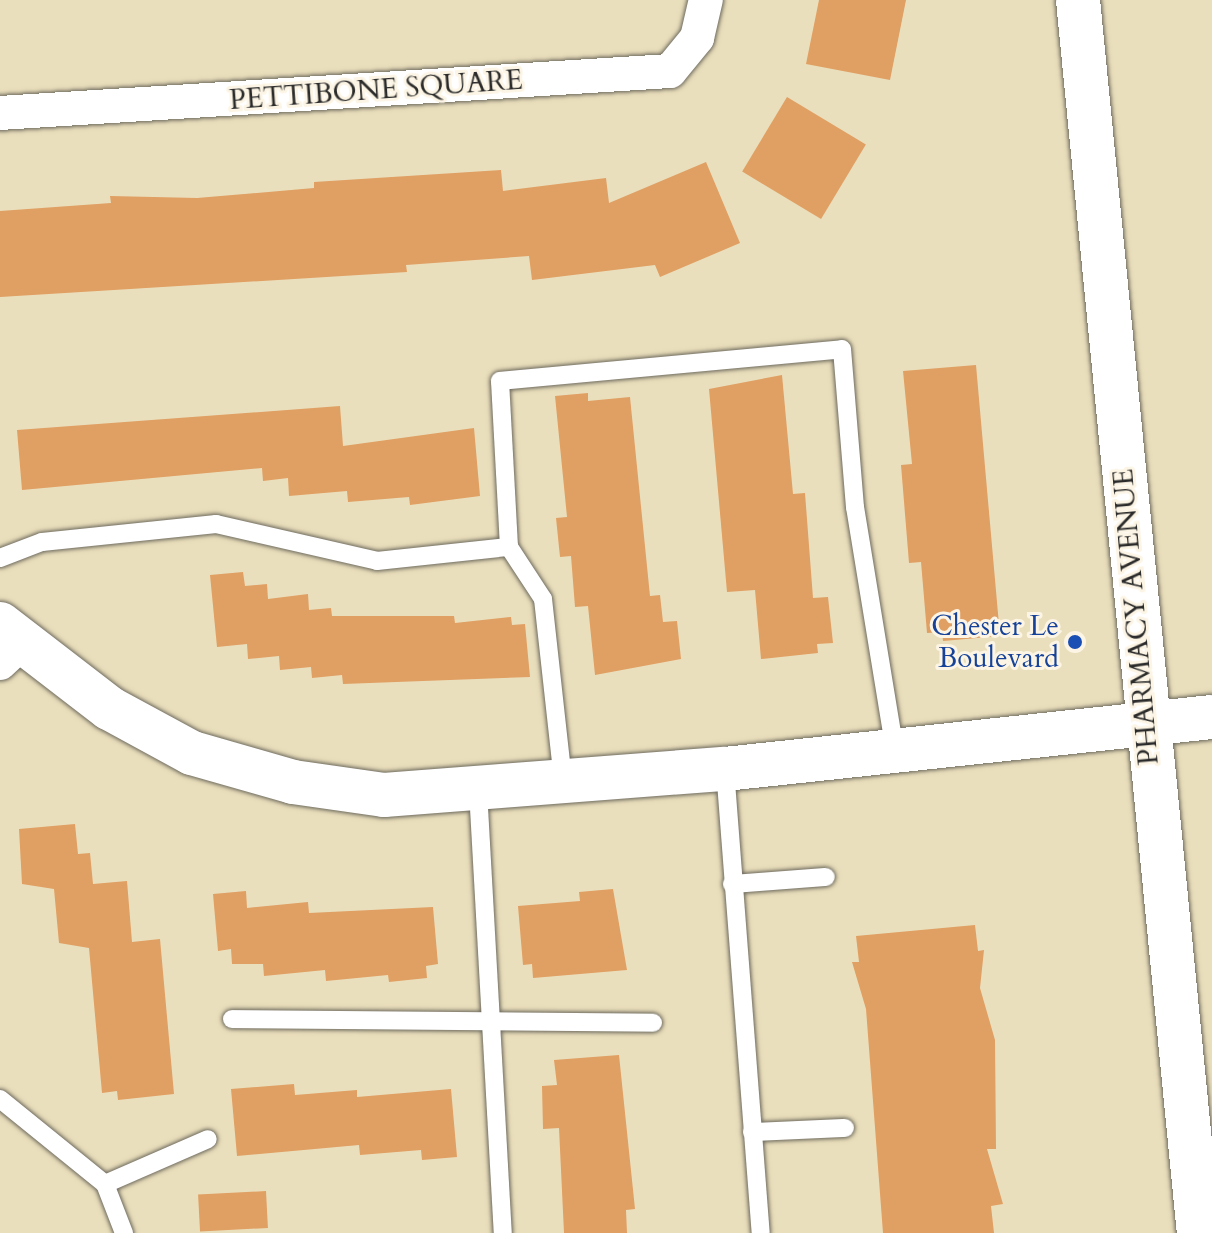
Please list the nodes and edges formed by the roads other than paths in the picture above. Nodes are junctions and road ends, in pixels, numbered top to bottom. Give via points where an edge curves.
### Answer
1 (706, 0) edge
2 (1078, 0) edge
3 (0, 113) edge
4 (509, 547) junction
5 (0, 558) edge
6 (6, 644) edge
7 (1212, 717) edge
8 (1147, 724) junction
9 (895, 753) junction
10 (725, 769) junction
11 (563, 783) junction
12 (478, 790) junction
13 (826, 877) dead end
14 (732, 884) junction
15 (232, 1019) dead end
16 (495, 1020) junction
17 (653, 1023) dead end
18 (0, 1099) edge
19 (845, 1128) dead end
20 (752, 1132) junction
21 (208, 1139) dead end
22 (105, 1184) junction
23 (124, 1233) edge
24 (503, 1233) edge
25 (761, 1233) edge
26 (1199, 1233) edge

1 - 3 street, PETTIBONE SQUARE via 697,38 670,71
2 - 8 street, PHARMACY AVENUE
4 - 5 lane via 377,561 216,524 42,542
4 - 9 lane via 500,381 842,349 855,507
4 - 11 lane via 543,599
6 - 12 street via 192,753 293,782 384,795
7 - 8 street
8 - 9 street
8 - 26 street, PHARMACY AVENUE
9 - 10 street
10 - 11 street
10 - 14 lane
11 - 12 street
12 - 16 lane
13 - 14 lane
14 - 20 lane
15 - 16 lane
16 - 17 lane
16 - 24 lane
18 - 22 lane
19 - 20 lane
20 - 25 lane
21 - 22 lane
22 - 23 lane

